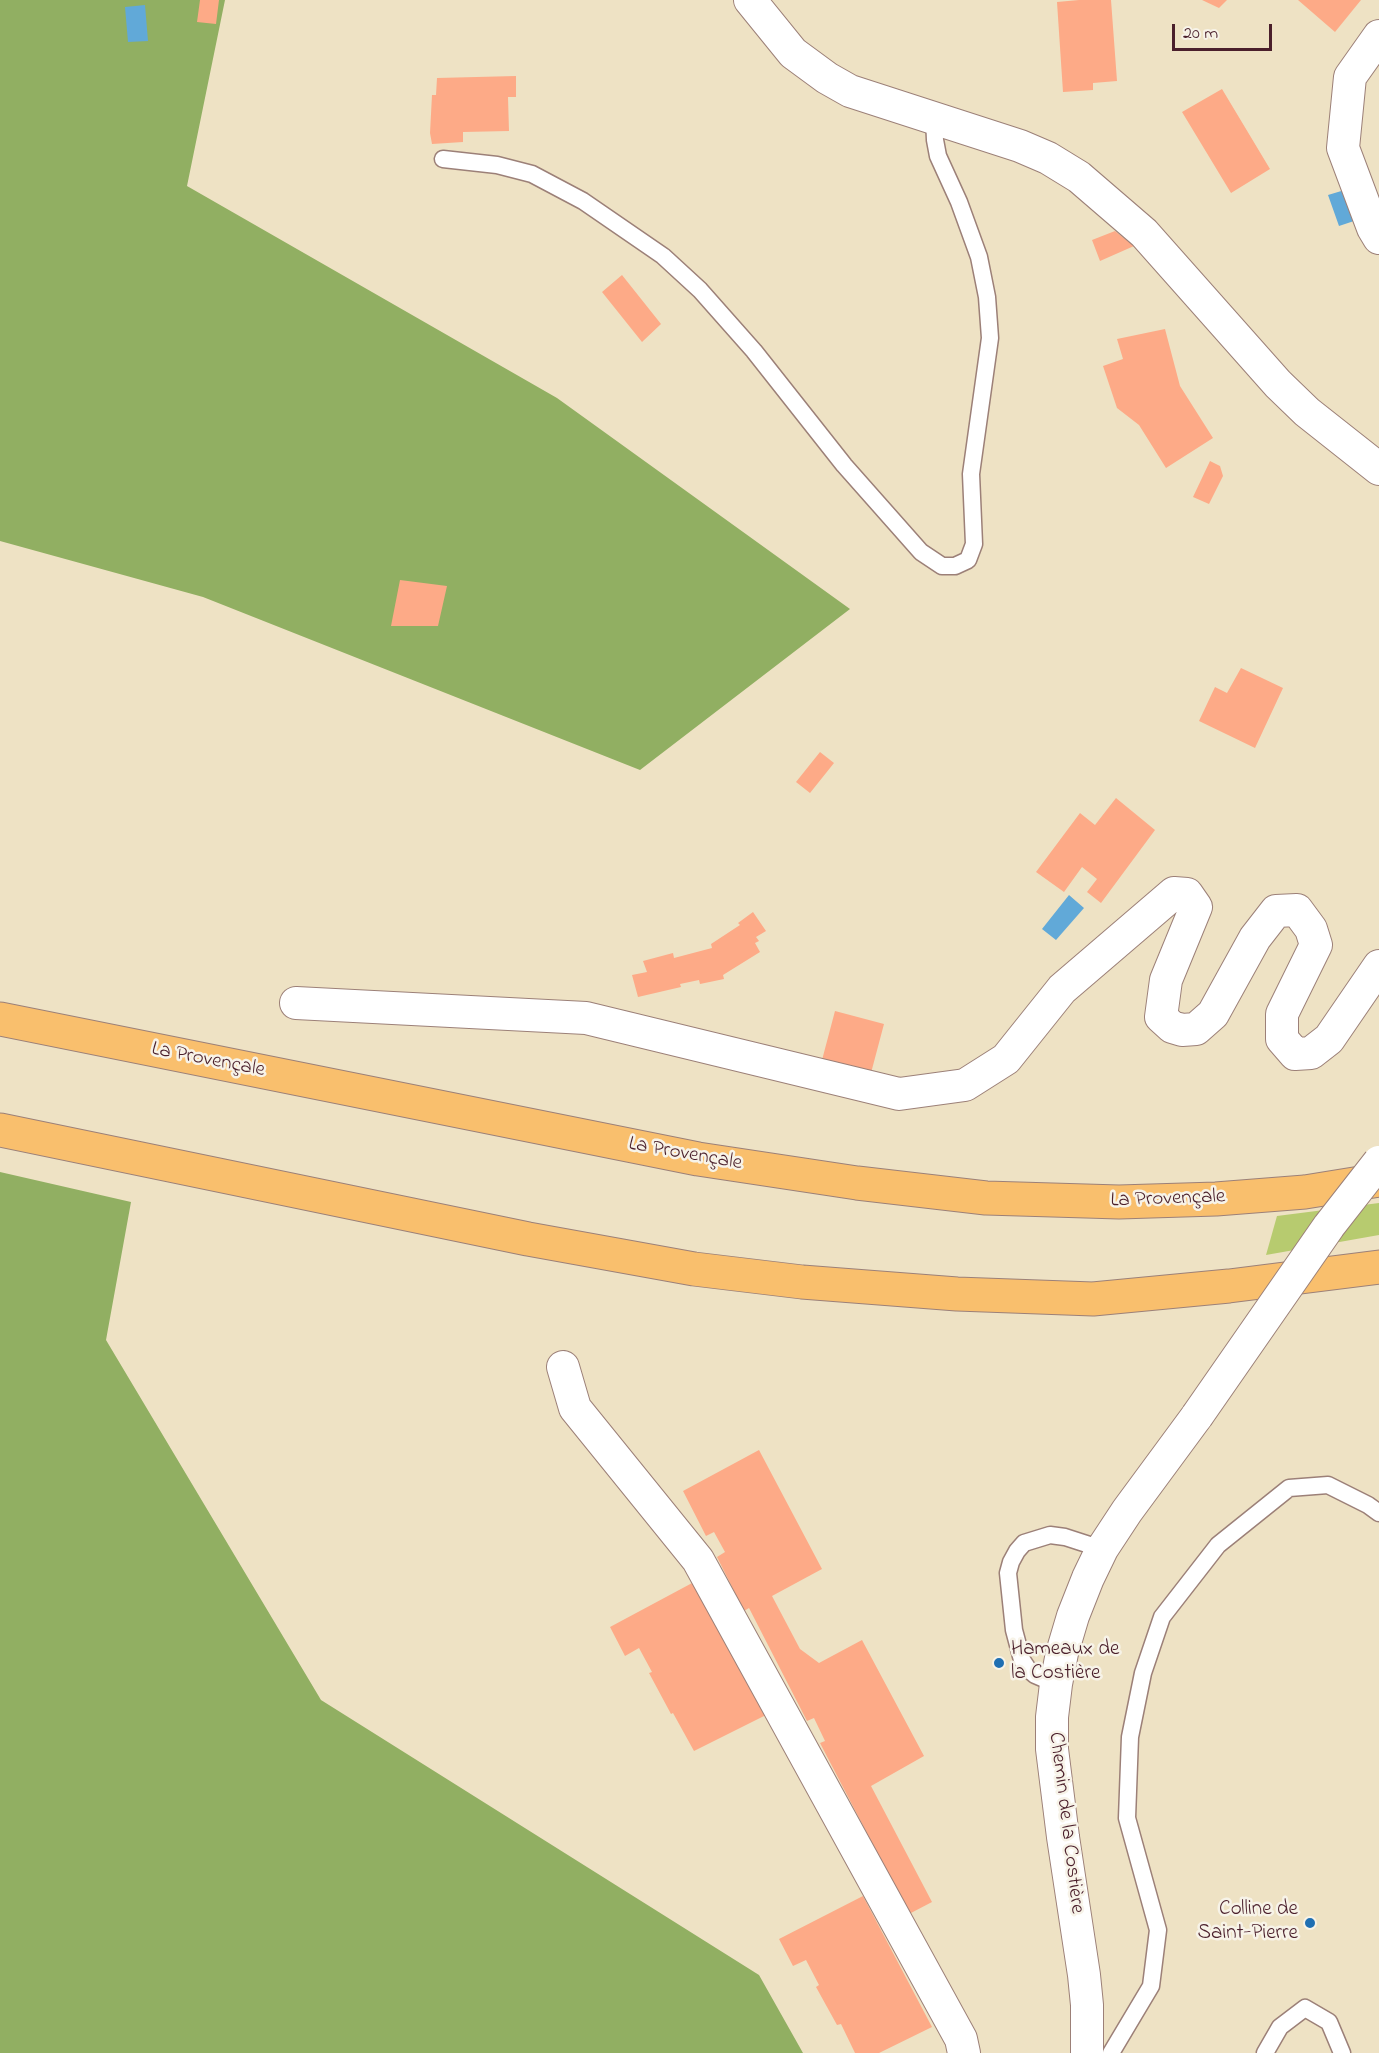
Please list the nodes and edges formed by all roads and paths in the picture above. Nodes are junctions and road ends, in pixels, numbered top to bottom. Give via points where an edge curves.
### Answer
1 (750, 0) edge
2 (1379, 36) edge
3 (934, 118) junction
4 (443, 159) dead end
5 (1379, 238) edge
6 (1379, 469) edge
7 (1379, 966) edge
8 (296, 1003) dead end
9 (0, 1019) edge
10 (0, 1130) edge
11 (1379, 1162) edge
12 (1379, 1180) edge
13 (1379, 1267) edge
14 (563, 1367) dead end
15 (1379, 1513) edge
16 (1102, 1549) junction
17 (1056, 1684) junction
18 (964, 2053) edge
19 (1087, 2053) edge
20 (1111, 2053) edge
21 (1265, 2053) edge
22 (1342, 2053) edge

1 - 3 street via 793,52 827,78 850,91
2 - 5 street via 1350,77 1343,148
3 - 4 lane via 938,156 979,257 990,338 971,474 974,544 968,560 955,566 942,566 921,552 844,465 731,325 663,256 584,201 532,174 497,165
3 - 6 street via 1020,146 1079,177 1144,233 1306,412
7 - 8 street via 1329,1040 1311,1053 1294,1054 1282,1039 1282,1014 1316,945 1311,929 1297,910 1276,911 1254,938 1213,1014 1196,1029 1172,1027 1161,1017 1166,980 1196,907 1187,894 1174,893 1062,989 1006,1059 964,1085 899,1094 586,1018
9 - 12 highway, La Provençale via 698,1159 857,1183 986,1198 1119,1202 1305,1192
10 - 13 highway via 528,1239 694,1269 802,1282 1093,1299
11 - 16 street, Chemin de la Costière, bridge via 1329,1226
14 - 18 street via 574,1408 698,1560 962,2039
15 - 20 lane via 1328,1485 1289,1488 1218,1545 1162,1617 1143,1673 1130,1737 1127,1818 1158,1930 1151,1986
16 - 17 street, Chemin de la Costière via 1073,1616
16 - 17 lane via 1050,1535 1024,1542 1011,1562 1008,1573 1014,1630 1022,1660 1035,1675
17 - 19 street, Chemin de la Costière via 1052,1749 1088,2006
21 - 22 lane via 1280,2027 1305,2008 1329,2022

